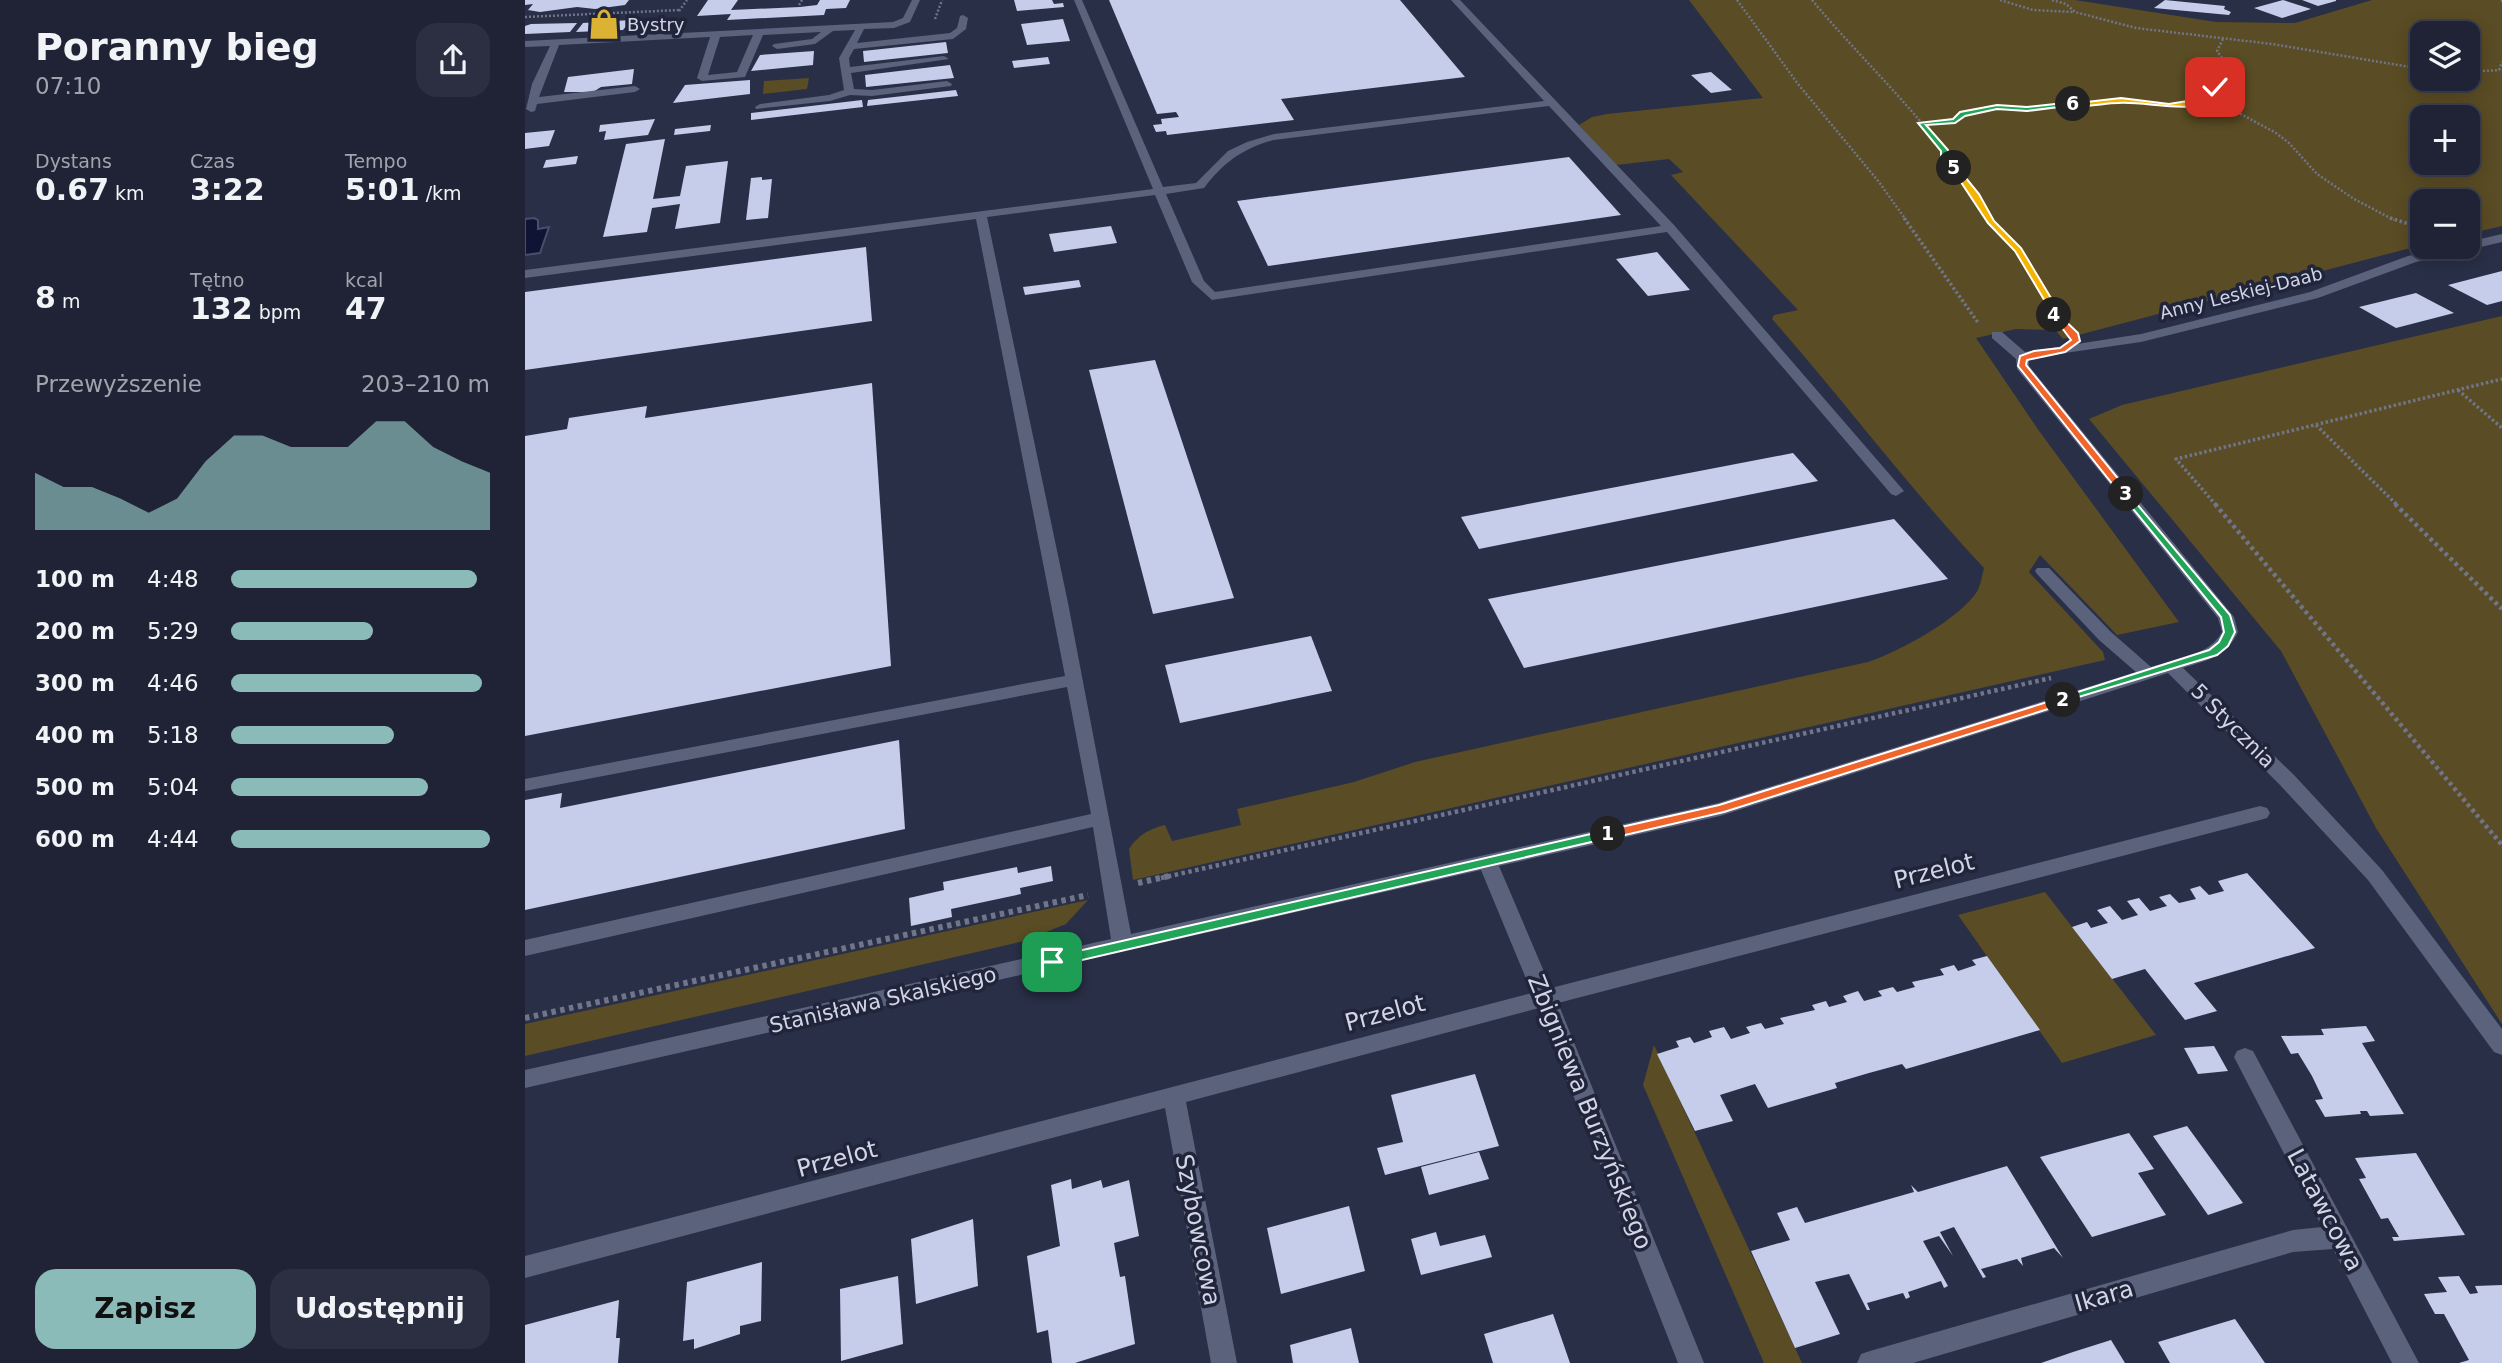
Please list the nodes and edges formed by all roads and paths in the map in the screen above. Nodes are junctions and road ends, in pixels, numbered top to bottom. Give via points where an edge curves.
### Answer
1 (687, 0) edge
2 (802, 0) edge
3 (916, 0) edge
4 (1078, 0) edge
5 (1455, 0) edge
6 (1737, 0) edge
7 (1812, 0) edge
8 (2000, 0) edge
9 (2052, 0) edge
10 (799, 5) dead end
11 (657, 10) junction
12 (2075, 12) junction
13 (525, 17) edge
14 (963, 18) dead end
15 (636, 19) dead end
16 (861, 27) junction
17 (830, 29) junction
18 (759, 32) junction
19 (716, 34) junction
20 (2223, 39) junction
21 (556, 42) junction
22 (525, 44) edge
23 (778, 46) dead end
24 (851, 46) junction
25 (550, 54) junction
26 (538, 55) dead end
27 (944, 59) dead end
28 (2502, 62) edge
29 (2410, 67) edge
30 (845, 71) junction
31 (2480, 71) edge
32 (537, 84) junction
33 (947, 84) dead end
34 (525, 85) edge
35 (635, 89) dead end
36 (849, 92) junction
37 (2213, 99) junction
38 (1549, 103) junction
39 (759, 107) dead end
40 (1921, 123) junction
41 (1161, 191) junction
42 (981, 216) junction
43 (2410, 225) edge
44 (1670, 228) junction
45 (2502, 238) edge
46 (2480, 243) edge
47 (2412, 259) edge
48 (525, 274) edge
49 (1983, 328) dead end
50 (1997, 335) dead end
51 (2062, 350) junction
52 (2023, 358) junction
53 (2502, 379) edge
54 (2458, 390) junction
55 (2316, 425) junction
56 (2502, 428) edge
57 (1896, 491) dead end
58 (2043, 570) dead end
59 (2502, 609) edge
60 (2171, 666) junction
61 (2148, 673) junction
62 (2054, 678) dead end
63 (1074, 680) junction
64 (525, 785) edge
65 (2260, 813) dead end
66 (1100, 819) junction
67 (2502, 845) edge
68 (1487, 861) junction
69 (1114, 888) junction
70 (1122, 946) junction
71 (525, 948) edge
72 (1544, 998) junction
73 (525, 1018) edge
74 (2502, 1046) edge
75 (2245, 1057) dead end
76 (525, 1079) edge
77 (1174, 1097) junction
78 (2339, 1237) junction
79 (525, 1268) edge
80 (1224, 1363) edge
81 (1691, 1363) edge
82 (1870, 1363) edge
83 (2406, 1363) edge

1 - 11 path via 680,10
2 - 10 path
3 - 16 street via 903,23
4 - 41 street
5 - 38 street
6 - 49 path via 1798,84 1879,182
7 - 40 path
8 - 12 path via 2033,9
9 - 12 path
11 - 13 path
11 - 15 path
12 - 20 path via 2136,29
14 - 24 street via 961,29 953,36
16 - 17 street
16 - 24 street
17 - 18 street
17 - 23 street via 815,41
18 - 19 street
18 - 19 street via 741,75 702,78
19 - 21 street
20 - 29 path
20 - 37 path via 2217,51 2223,59 2221,82 2215,87 2221,95
21 - 22 street
21 - 25 street
24 - 30 street via 844,58
25 - 26 street
25 - 32 street
27 - 30 street
28 - 31 path via 2499,70
30 - 36 street
32 - 34 street
32 - 35 street via 532,105
33 - 36 street
36 - 39 street
37 - 40 path via 2169,106 2121,100 2027,109 1997,107 1962,114 1955,121
37 - 43 path via 2285,139 2316,173 2352,197 2390,219
38 - 41 street via 1244,143 1200,186
38 - 44 street
40 - 51 path via 1944,150 1944,160 1977,195 1991,222 2018,250 2053,308 2054,318 2075,335 2075,341
41 - 42 street
41 - 44 street via 1198,282 1212,296
42 - 48 street
42 - 63 street
44 - 57 street
45 - 46 street, Anny Leskiej-Daab
47 - 51 street, Anny Leskiej-Daab via 2322,293 2141,338
50 - 52 street
51 - 52 street, Anny Leskiej-Daab
52 - 60 street, 5 Stycznia via 2022,366 2226,617 2230,632 2224,644 2213,653
53 - 54 path
54 - 55 path
54 - 56 path
55 - 59 path
55 - 67 path via 2176,460
58 - 61 street via 2105,636
60 - 61 street, Stanisława Skalskiego
60 - 74 street, 5 Stycznia via 2375,875
61 - 68 street, Stanisława Skalskiego via 1720,809
62 - 69 path
63 - 64 street
63 - 66 street
65 - 72 street, Przelot
66 - 69 street
66 - 71 street
68 - 70 street, Stanisława Skalskiego
68 - 72 street, Zbigniewa Burzyńskiego
69 - 70 street
69 - 73 path
70 - 76 street, Stanisława Skalskiego
72 - 77 street, Przelot
72 - 81 street, Zbigniewa Burzyńskiego
75 - 78 street, Latawcowa
77 - 79 street, Przelot
77 - 80 street, Szybowcowa
78 - 82 street, Ikara via 2293,1241
78 - 83 street, Latawcowa

